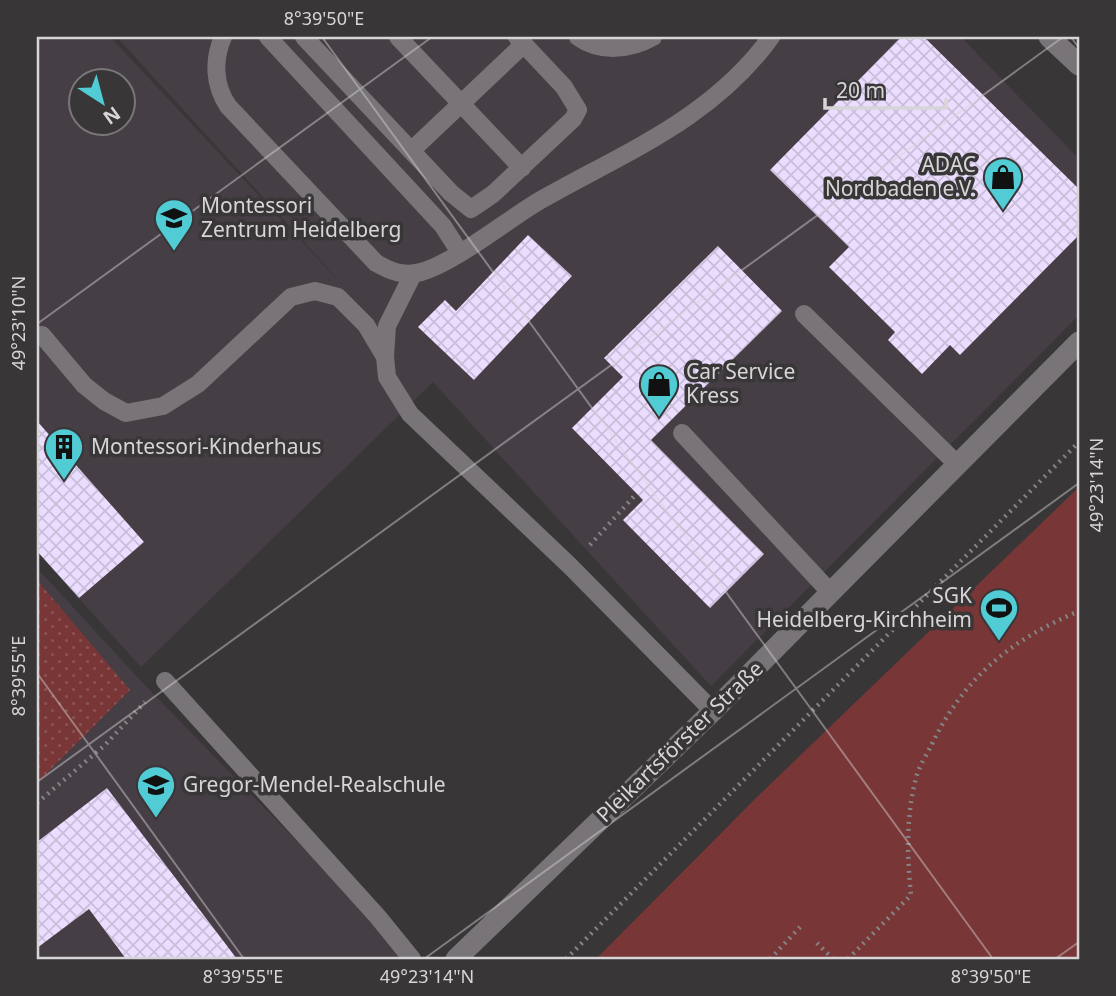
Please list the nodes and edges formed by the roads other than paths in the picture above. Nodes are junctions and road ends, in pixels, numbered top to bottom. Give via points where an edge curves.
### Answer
1 (223, 37) edge
2 (268, 37) edge
3 (304, 37) edge
4 (578, 37) edge
5 (653, 37) edge
6 (771, 37) edge
7 (1049, 37) edge
8 (406, 40) edge
9 (520, 40) edge
10 (1079, 65) edge
11 (461, 103) junction
12 (411, 151) junction
13 (522, 168) junction
14 (459, 251) junction
15 (412, 274) junction
16 (804, 314) dead end
17 (42, 335) dead end
18 (1079, 342) edge
19 (385, 357) junction
20 (682, 433) dead end
21 (957, 464) junction
22 (831, 593) junction
23 (165, 681) road end
24 (713, 711) junction
25 (412, 959) edge
26 (456, 959) edge

1 - 15 lane via 217,53 217,77 228,106 376,263 389,271
2 - 14 lane via 443,226
3 - 12 lane
4 - 5 lane via 620,48
6 - 14 lane via 733,81 690,117
7 - 10 street
8 - 11 lane
9 - 11 lane
9 - 13 lane via 564,87 578,110
11 - 12 lane
11 - 13 lane
12 - 13 lane via 471,209
14 - 15 lane
15 - 19 lane via 387,326
16 - 21 lane
17 - 19 lane via 85,385 126,413 163,406 198,384 291,298 315,291 338,297 366,325
18 - 21 street, Pleikartsförster Straße
19 - 24 lane via 387,377 410,414
20 - 22 lane
21 - 22 street, Pleikartsförster Straße
22 - 24 street, Pleikartsförster Straße
23 - 25 lane
24 - 26 street, Pleikartsförster Straße

